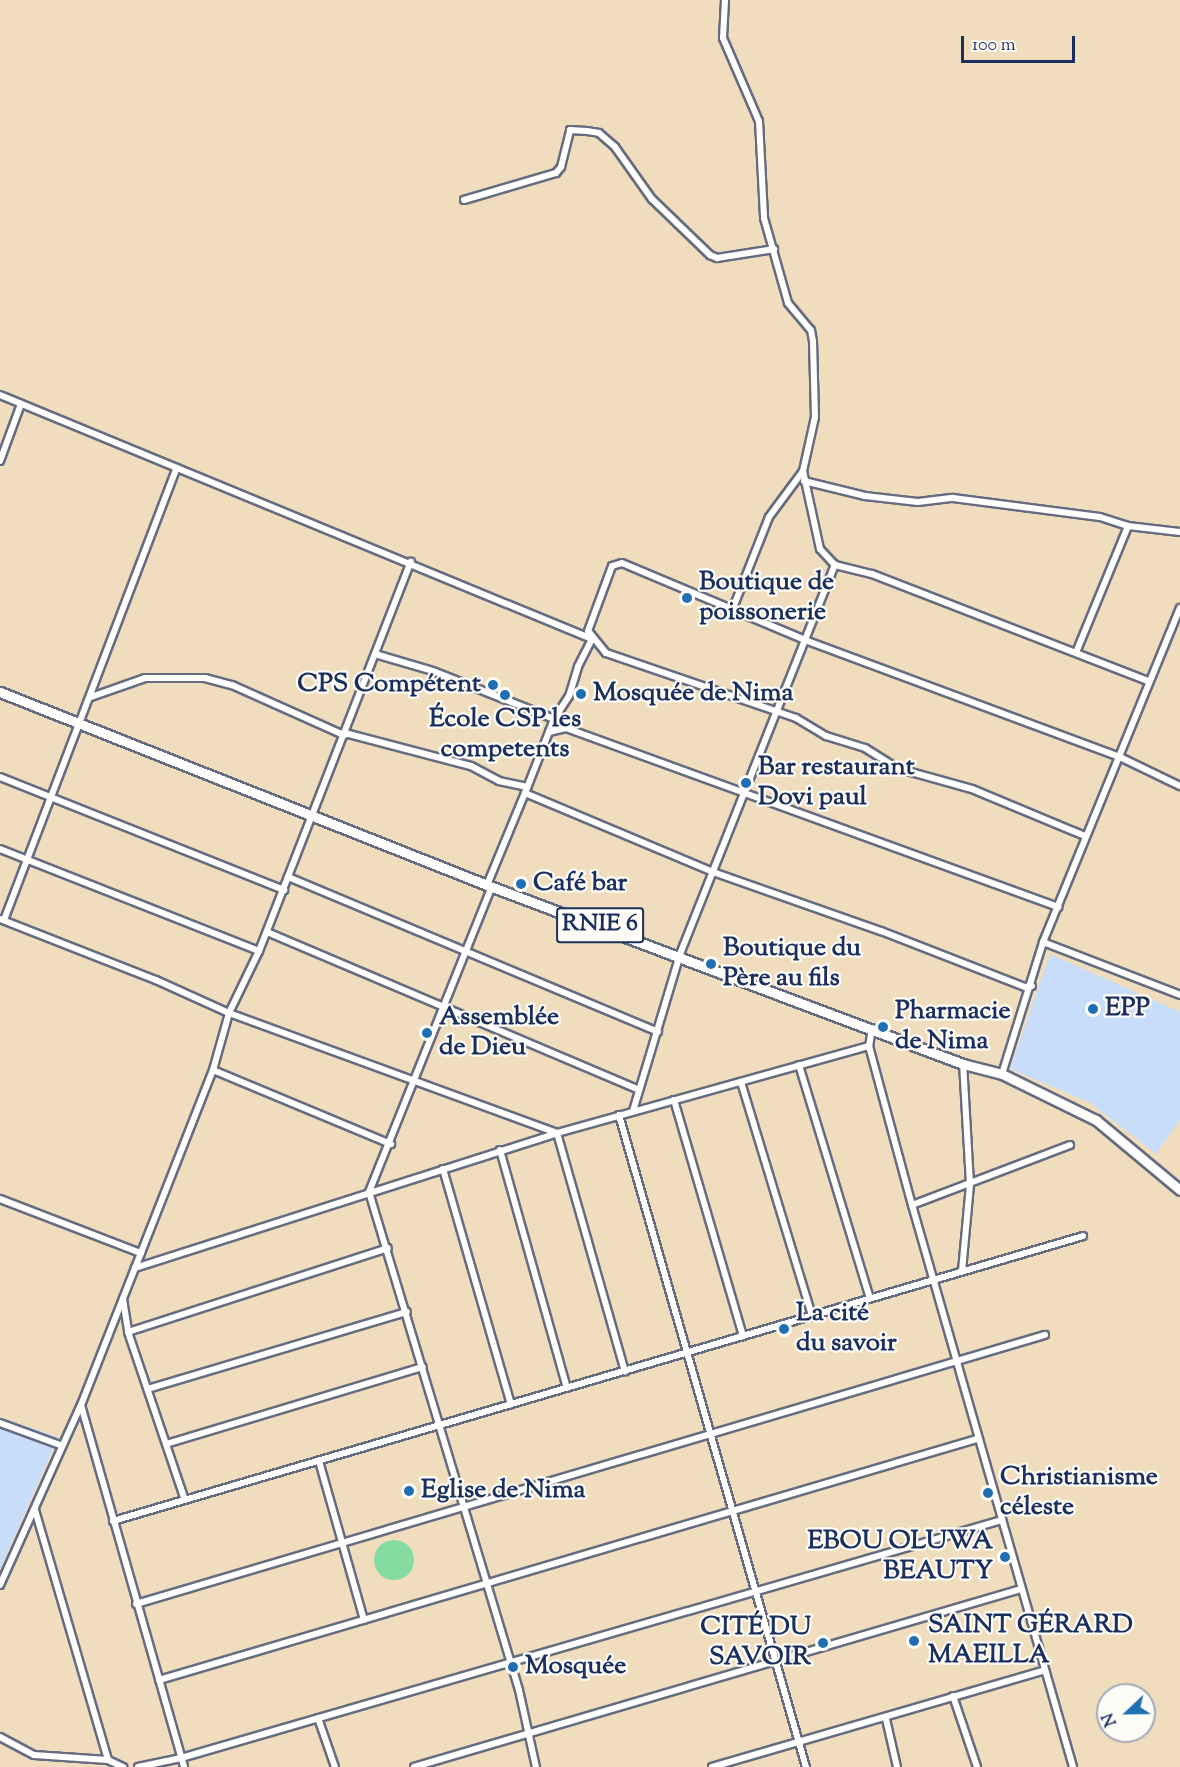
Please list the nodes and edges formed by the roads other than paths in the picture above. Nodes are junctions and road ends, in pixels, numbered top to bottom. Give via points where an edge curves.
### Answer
1 (725, 0) edge
2 (465, 200) dead end
3 (774, 249) junction
4 (0, 395) edge
5 (21, 404) junction
6 (0, 461) edge
7 (177, 468) junction
8 (803, 471) junction
9 (804, 481) junction
10 (1128, 526) junction
11 (1180, 532) edge
12 (411, 562) junction
13 (835, 565) junction
14 (733, 608) junction
15 (1180, 608) edge
16 (592, 639) junction
17 (805, 640) junction
18 (1077, 650) junction
19 (375, 654) junction
20 (1148, 681) junction
21 (0, 692) edge
22 (91, 697) junction
23 (775, 714) junction
24 (554, 719) junction
25 (82, 723) junction
26 (566, 728) junction
27 (549, 732) junction
28 (344, 734) junction
29 (1120, 757) junction
30 (0, 777) edge
31 (1180, 786) edge
32 (526, 790) junction
33 (746, 794) junction
34 (52, 798) junction
35 (313, 816) junction
36 (1085, 836) junction
37 (0, 849) edge
38 (27, 860) junction
39 (713, 873) junction
40 (288, 877) junction
41 (490, 886) junction
42 (284, 890) junction
43 (1058, 907) junction
44 (2, 919) edge
45 (267, 932) junction
46 (1043, 942) junction
47 (259, 951) junction
48 (467, 952) junction
49 (680, 954) junction
50 (1032, 986) junction
51 (1180, 995) edge
52 (445, 1008) junction
53 (229, 1013) junction
54 (872, 1027) junction
55 (658, 1032) junction
56 (869, 1046) junction
57 (963, 1064) junction
58 (799, 1065) junction
59 (213, 1070) junction
60 (1002, 1074) junction
61 (416, 1078) junction
62 (741, 1082) junction
63 (639, 1090) junction
64 (674, 1100) junction
65 (633, 1111) junction
66 (620, 1115) junction
67 (557, 1133) junction
68 (391, 1144) junction
69 (1071, 1145) dead end
70 (501, 1150) junction
71 (442, 1169) junction
72 (969, 1184) junction
73 (1180, 1190) edge
74 (369, 1192) junction
75 (0, 1200) edge
76 (912, 1206) junction
77 (1083, 1236) dead end
78 (388, 1248) junction
79 (141, 1253) junction
80 (135, 1268) junction
81 (962, 1271) junction
82 (933, 1280) junction
83 (870, 1298) junction
84 (123, 1299) junction
85 (406, 1312) junction
86 (812, 1316) junction
87 (128, 1332) junction
88 (1045, 1335) dead end
89 (743, 1336) junction
90 (685, 1353) junction
91 (956, 1363) junction
92 (423, 1367) junction
93 (625, 1371) junction
94 (567, 1388) junction
95 (148, 1389) junction
96 (511, 1404) junction
97 (81, 1405) junction
98 (0, 1423) edge
99 (440, 1425) junction
100 (710, 1434) junction
101 (977, 1439) junction
102 (166, 1444) junction
103 (60, 1445) junction
104 (319, 1461) junction
105 (185, 1500) junction
106 (465, 1507) junction
107 (35, 1509) junction
108 (734, 1512) junction
109 (1002, 1520) junction
110 (113, 1521) junction
111 (342, 1543) junction
112 (487, 1584) junction
113 (0, 1585) edge
114 (758, 1589) junction
115 (1021, 1589) junction
116 (136, 1604) junction
117 (364, 1620) junction
118 (511, 1661) junction
119 (777, 1661) junction
120 (1045, 1670) junction
121 (159, 1680) junction
122 (953, 1696) junction
123 (318, 1718) junction
124 (886, 1719) junction
125 (526, 1734) junction
126 (0, 1737) edge
127 (799, 1742) junction
128 (181, 1758) junction
129 (108, 1760) junction
130 (715, 1766) edge
131 (123, 1767) edge
132 (138, 1767) edge
133 (184, 1767) edge
134 (335, 1767) edge
135 (414, 1767) edge
136 (536, 1767) edge
137 (806, 1767) edge
138 (897, 1767) edge
139 (977, 1767) edge
140 (1073, 1767) edge

1 - 3 street via 723,38 759,121 761,202
2 - 3 street via 556,172 561,167 570,130 587,131 599,133 615,147 652,199 710,255 717,258
3 - 8 street via 788,303 811,330 813,341 815,417
4 - 5 street
5 - 6 street
5 - 7 street
7 - 12 street
7 - 22 street via 117,617
8 - 9 street
8 - 14 street via 769,517
9 - 10 street via 866,496 918,502 954,498 1100,517
9 - 13 street via 820,549
10 - 11 street
10 - 18 street
12 - 16 street
12 - 19 street
13 - 17 street
13 - 18 street via 872,574
14 - 16 street via 616,563 588,632
14 - 17 street
15 - 20 street
16 - 23 street via 606,653
16 - 24 street via 570,696
17 - 23 street
17 - 29 street
18 - 20 street
19 - 24 street via 470,684
19 - 28 street
20 - 29 street
21 - 25 main road, RNIE 6
22 - 25 street
22 - 28 street via 145,678 205,678 232,685
23 - 33 street
23 - 36 street via 796,718 826,735 865,747 897,768 972,789
24 - 26 street
24 - 27 street
25 - 34 street
25 - 35 main road, RNIE 6
26 - 27 street
26 - 33 street
27 - 32 street
28 - 32 street via 471,766
28 - 35 street
29 - 31 street
29 - 36 street
30 - 34 street
32 - 39 street
32 - 41 street
33 - 39 street
33 - 43 street
34 - 38 street
34 - 42 street
35 - 40 street
35 - 41 main road, RNIE 6
36 - 43 street
37 - 38 street
38 - 44 street
38 - 47 street
39 - 49 street
39 - 50 street via 881,931 1025,987
40 - 42 street
40 - 48 street
41 - 48 street
41 - 49 main road, RNIE 6
42 - 45 street
43 - 46 street
44 - 53 street
45 - 47 street
45 - 52 street
46 - 50 street
46 - 51 street
47 - 53 street
48 - 52 street
48 - 55 street
49 - 54 main road, RNIE 6
49 - 55 street
50 - 60 street
52 - 61 street
52 - 63 street
53 - 59 street
53 - 61 street
54 - 56 street
54 - 57 main road, RNIE 6
55 - 63 street
56 - 58 street
56 - 76 street
57 - 60 main road, RNIE 6
57 - 72 street
58 - 62 street
58 - 83 street
59 - 68 street
59 - 79 street
60 - 73 main road, RNIE 6 via 1096,1120
61 - 67 street
61 - 68 street
62 - 64 street
62 - 86 street
63 - 65 street
64 - 65 street
64 - 89 street
65 - 66 street
66 - 67 street
66 - 90 street
67 - 70 street
67 - 93 street
68 - 74 street
69 - 72 street
70 - 71 street
70 - 94 street
71 - 74 street
71 - 96 street
72 - 76 street
72 - 81 street
74 - 78 street
74 - 80 street
75 - 79 street
76 - 82 street
77 - 81 street
78 - 85 street
78 - 87 street
79 - 80 street
80 - 84 street
81 - 82 street
82 - 83 street
82 - 91 street
83 - 86 street
84 - 87 street
84 - 97 street
85 - 92 street
85 - 95 street
86 - 89 street
87 - 95 street
88 - 91 street
89 - 90 street
90 - 93 street
90 - 100 street
91 - 100 street
91 - 101 street
92 - 99 street
92 - 102 street
93 - 94 street
94 - 96 street
95 - 102 street
96 - 99 street
97 - 103 street
97 - 110 street
98 - 103 street
99 - 104 street
99 - 106 street
100 - 106 street
100 - 108 street
101 - 108 street
101 - 109 street
102 - 105 street
103 - 107 street
104 - 105 street
104 - 111 street
105 - 110 street
106 - 111 street
106 - 112 street
107 - 113 street
107 - 129 street
108 - 112 street
108 - 114 street
109 - 114 street
109 - 115 street
110 - 116 street
111 - 116 street
111 - 117 street
112 - 117 street
112 - 118 street
114 - 118 street
114 - 119 street
115 - 119 street
115 - 120 street
116 - 121 street
117 - 121 street
118 - 123 street
118 - 125 street
119 - 125 street
119 - 127 street
120 - 122 street
120 - 140 street
121 - 128 street
122 - 124 street
122 - 139 street
123 - 128 street
123 - 134 street
124 - 127 street
124 - 138 street
125 - 135 street
125 - 136 street
126 - 129 street via 34,1755
127 - 130 street
127 - 137 street
128 - 132 street
128 - 133 street
129 - 131 street

